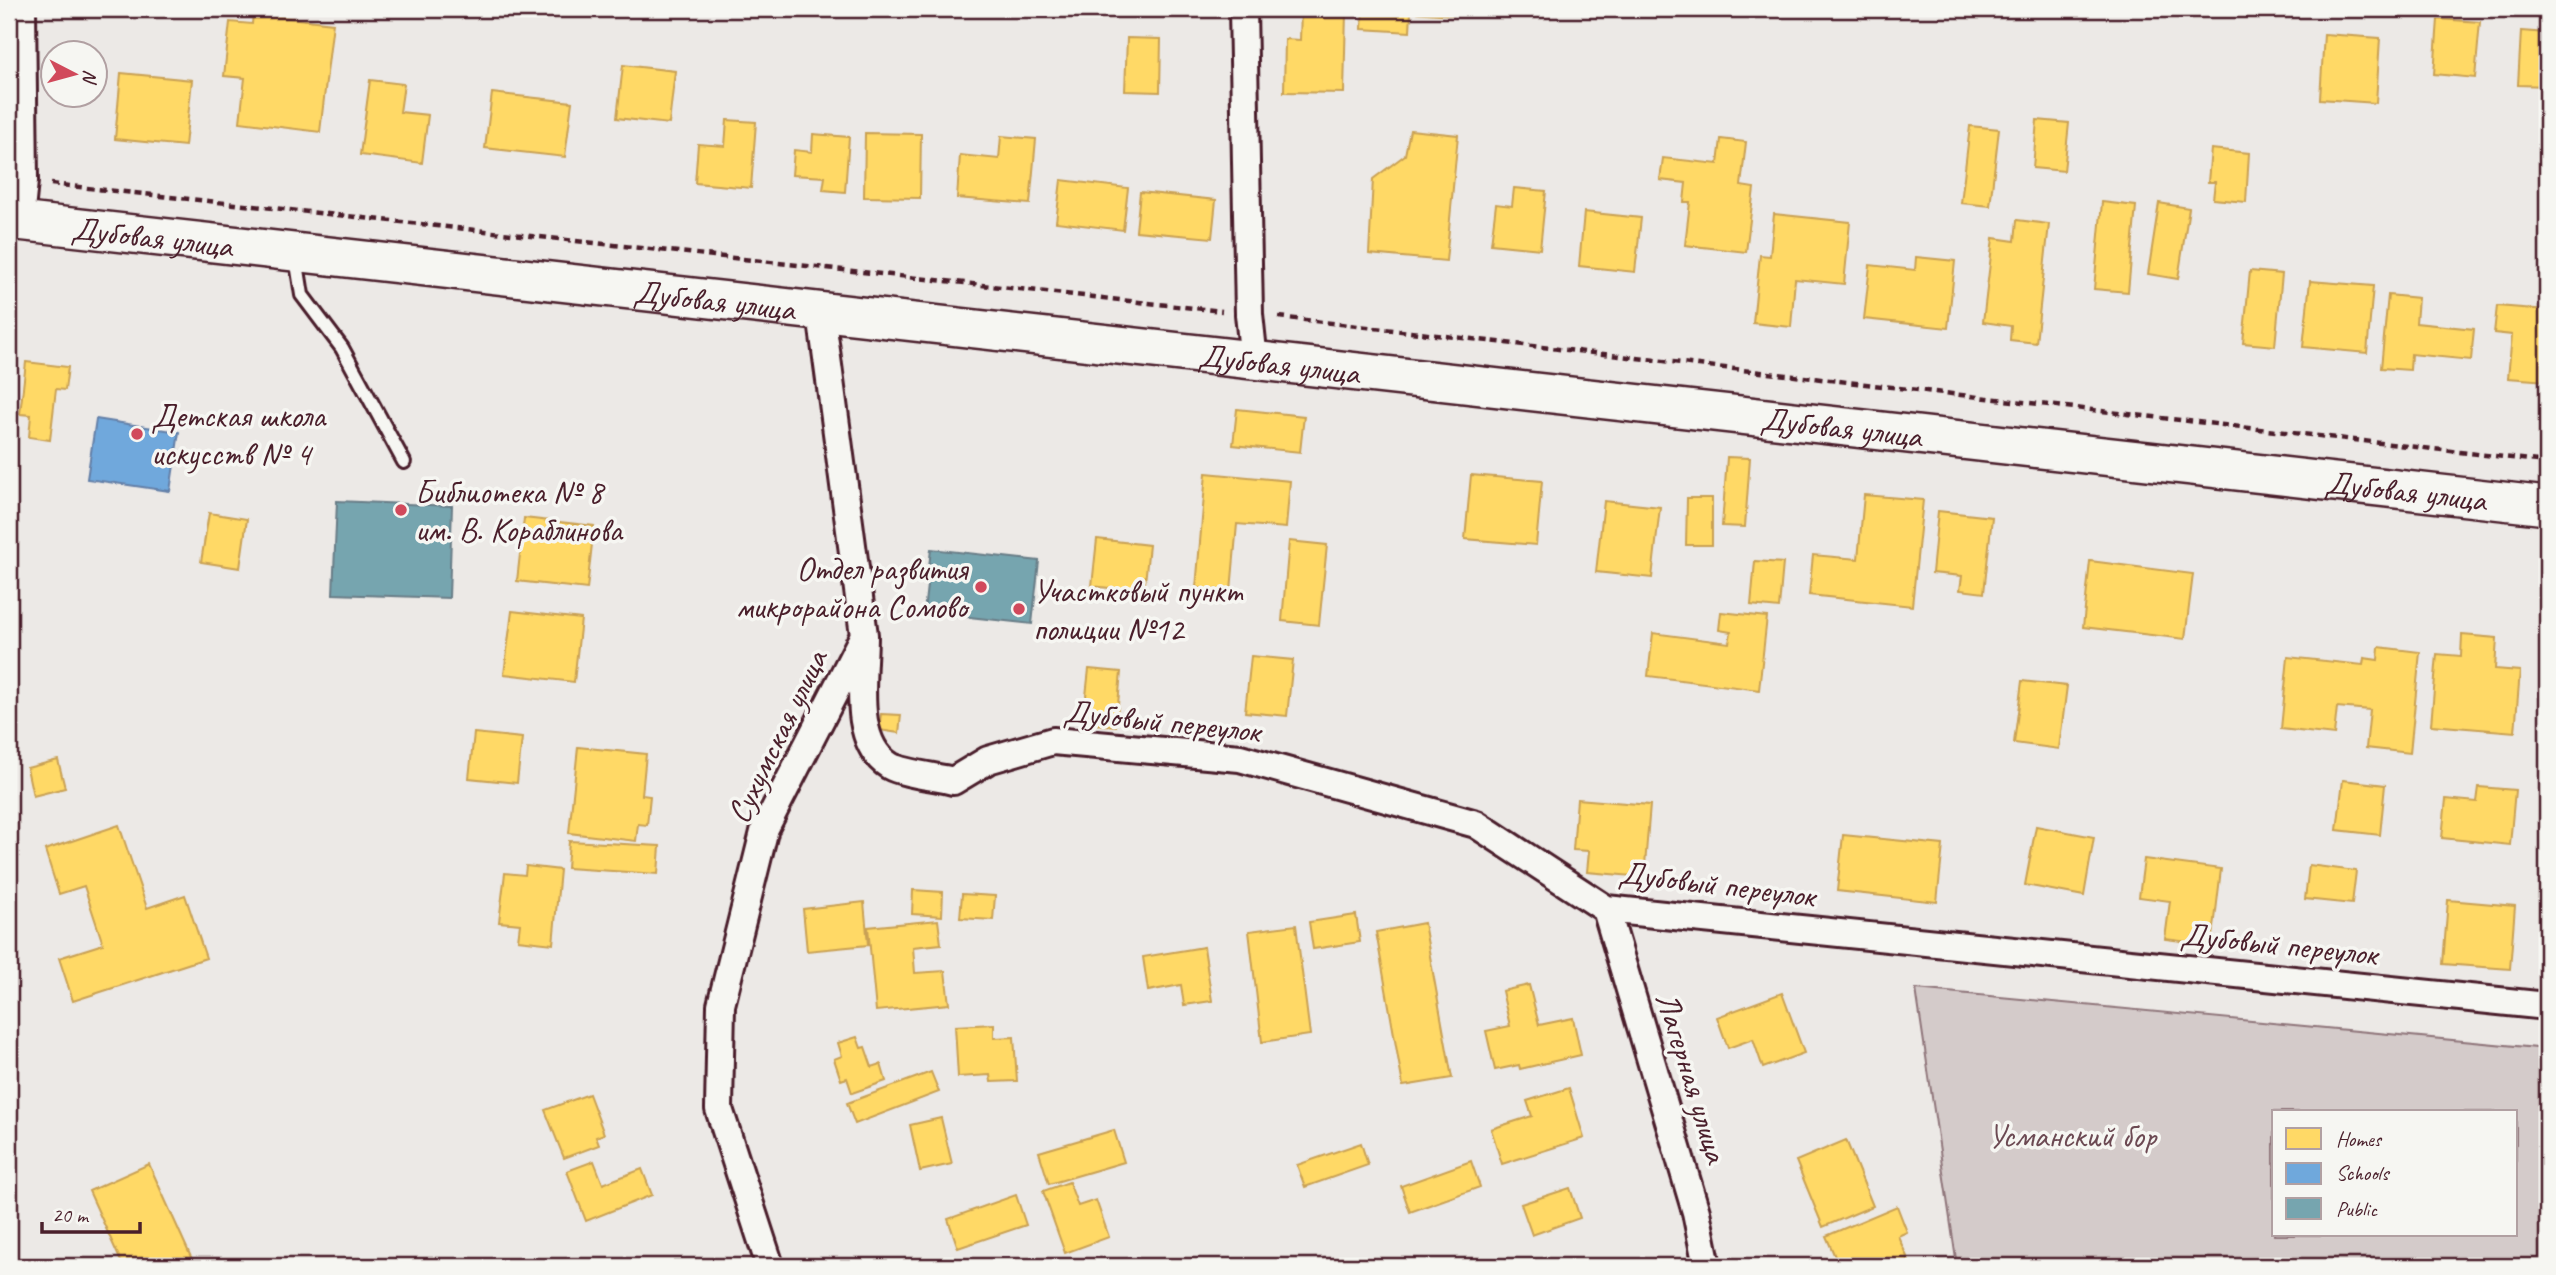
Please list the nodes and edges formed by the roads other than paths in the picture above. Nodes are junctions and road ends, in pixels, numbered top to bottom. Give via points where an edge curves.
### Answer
1 (22, 9) edge
2 (1243, 9) edge
3 (14, 221) edge
4 (295, 253) junction
5 (821, 313) junction
6 (1254, 361) junction
7 (404, 462) dead end
8 (2547, 506) edge
9 (864, 635) junction
10 (1606, 909) junction
11 (2547, 1006) edge
12 (770, 1266) edge
13 (1707, 1266) edge

1 - 3 street via 24,181
2 - 6 street via 1249,314
3 - 4 street, Дубовая улица
4 - 5 street, Дубовая улица
4 - 7 lane via 302,295 342,348
5 - 6 street, Дубовая улица
5 - 9 street, Сухумская улица
6 - 8 street, Дубовая улица
9 - 10 street, Дубовый переулок via 863,724 872,749 891,767 953,781 988,760 1053,741 1240,758 1476,824
9 - 12 street, Сухумская улица via 765,828 721,1005 719,1109
10 - 11 street, Дубовый переулок
10 - 13 street, Лагерная улица via 1696,1212

